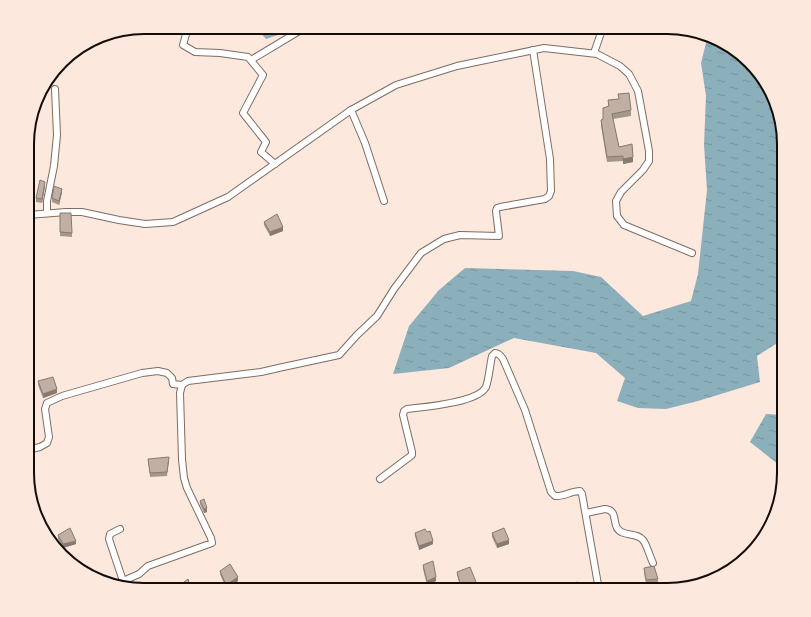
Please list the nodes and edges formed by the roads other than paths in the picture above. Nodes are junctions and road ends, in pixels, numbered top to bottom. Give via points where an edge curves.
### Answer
1 (186, 34) edge
2 (294, 34) edge
3 (601, 34) edge
4 (533, 50) junction
5 (594, 54) junction
6 (251, 60) junction
7 (55, 89) dead end
8 (351, 110) junction
9 (275, 164) junction
10 (384, 201) dead end
11 (47, 213) junction
12 (34, 214) edge
13 (692, 253) dead end
14 (182, 385) junction
15 (34, 448) edge
16 (380, 479) dead end
17 (586, 514) junction
18 (120, 529) dead end
19 (653, 563) dead end
20 (123, 581) edge
21 (127, 582) edge
22 (598, 583) edge

1 - 6 street via 183,45 195,52 220,53 248,57
2 - 6 street
3 - 5 street
4 - 5 street via 544,48
4 - 8 street via 457,66 396,85
4 - 14 street via 550,159 551,191 545,199 497,208 500,236 460,235 444,240 421,253 377,316 339,355 261,372 188,381
5 - 13 street via 620,66 629,74 638,91 649,151 649,161 616,201 617,216 624,225
6 - 9 street via 263,75 243,113 266,142 261,152
7 - 11 street via 57,135
8 - 9 street
8 - 10 street
9 - 11 street via 228,196 173,222 145,224 82,212
11 - 12 street
14 - 15 street via 173,384 167,373 158,371 142,373 62,396 47,403 45,409 49,437 46,443
14 - 21 street via 180,393 184,478 212,543 148,566
16 - 17 street via 412,455 404,411 457,402 478,395 486,386 492,356 497,353 503,359 525,410 551,492 558,496 580,492
17 - 19 street via 605,509 614,513 619,530 644,540
17 - 22 street
18 - 20 street via 109,536

